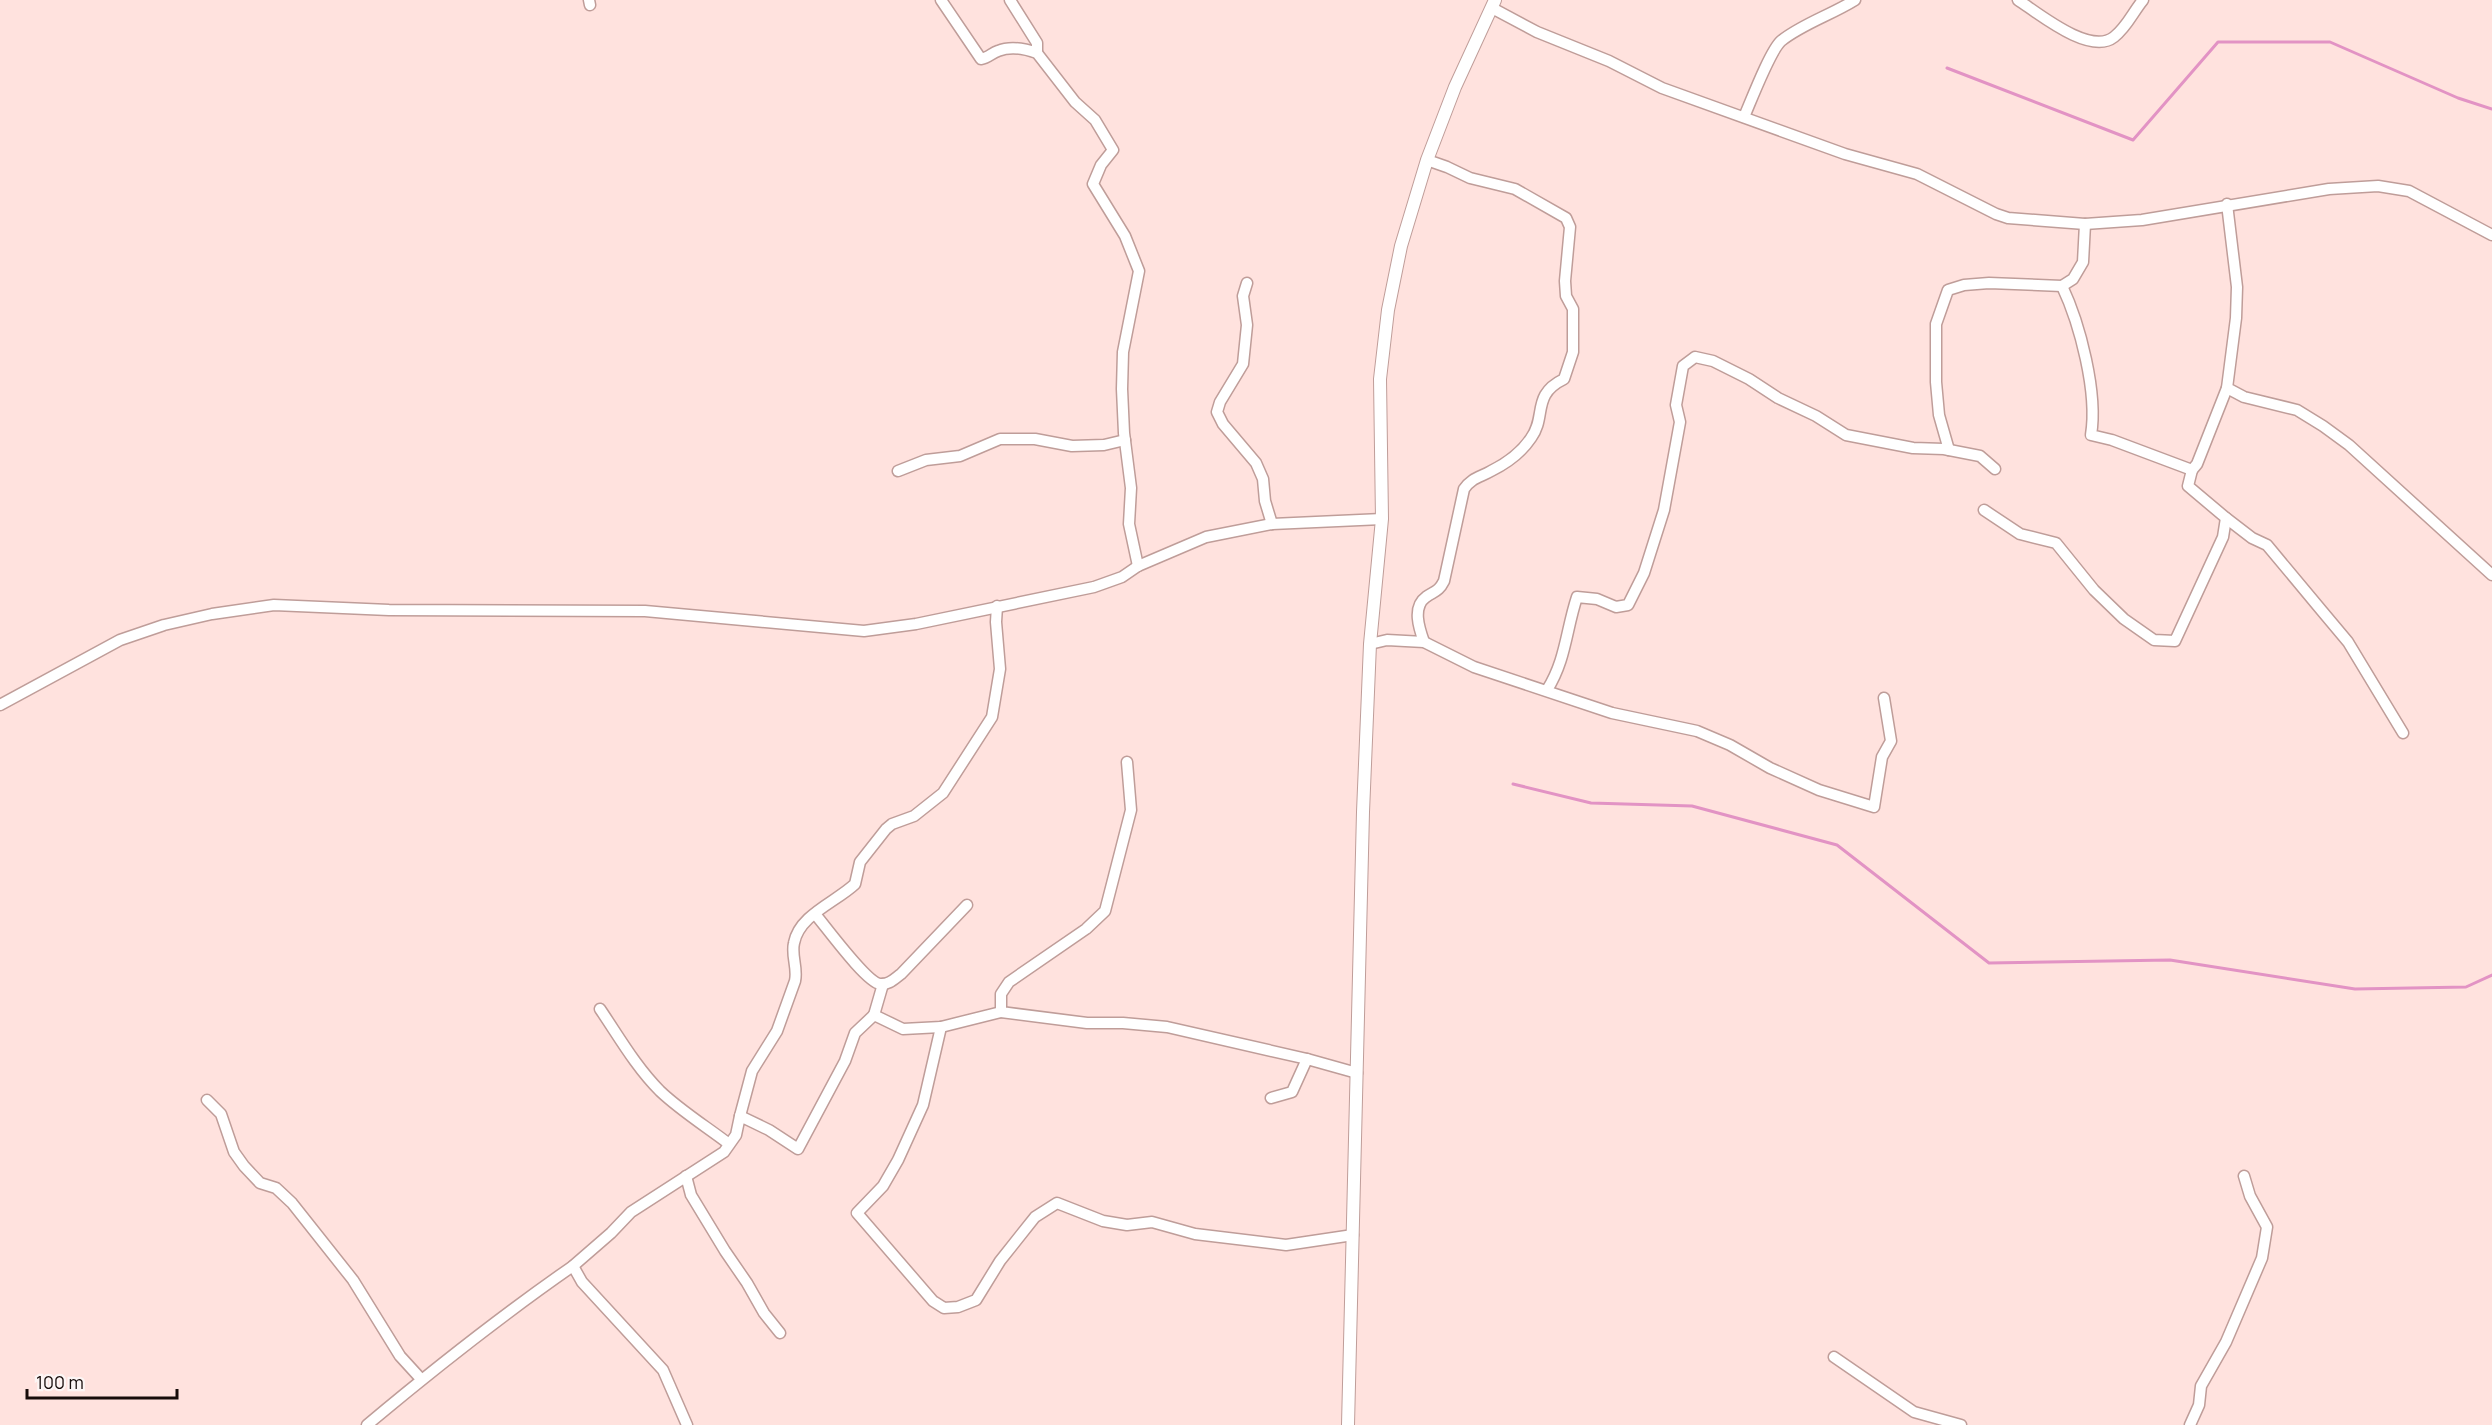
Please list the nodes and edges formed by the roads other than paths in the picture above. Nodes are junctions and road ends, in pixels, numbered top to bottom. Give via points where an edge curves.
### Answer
1 (941, 0) edge
2 (1010, 0) edge
3 (1855, 0) edge
4 (2018, 0) edge
5 (2143, 0) edge
6 (1493, 4) edge
7 (1037, 53) junction
8 (1744, 117) junction
9 (1427, 160) junction
10 (2227, 204) junction
11 (2085, 224) junction
12 (2492, 235) edge
13 (1247, 283) dead end
14 (2062, 286) junction
15 (2228, 388) junction
16 (1125, 440) junction
17 (1949, 450) junction
18 (1995, 469) dead end
19 (2192, 470) junction
20 (898, 471) dead end
21 (1984, 510) dead end
22 (2226, 518) junction
23 (1382, 519) junction
24 (1272, 524) junction
25 (1138, 566) junction
26 (2492, 576) edge
27 (997, 606) junction
28 (1424, 642) junction
29 (1370, 644) junction
30 (1547, 690) junction
31 (1884, 698) dead end
32 (0, 705) edge
33 (2403, 733) dead end
34 (1127, 762) dead end
35 (967, 905) dead end
36 (815, 914) junction
37 (883, 984) junction
38 (600, 1009) dead end
39 (1001, 1012) junction
40 (874, 1015) junction
41 (941, 1026) junction
42 (1306, 1059) junction
43 (1357, 1073) junction
44 (1272, 1098) dead end
45 (207, 1100) dead end
46 (740, 1116) junction
47 (729, 1144) junction
48 (686, 1176) junction
49 (2244, 1176) dead end
50 (1353, 1235) junction
51 (573, 1266) junction
52 (780, 1333) dead end
53 (1834, 1357) dead end
54 (421, 1379) junction
55 (367, 1425) edge
56 (687, 1425) edge
57 (1348, 1425) edge
58 (1961, 1425) edge
59 (2190, 1425) edge

1 - 7 street via 981,59 1012,48
2 - 7 street via 1037,43
3 - 8 street via 1780,42
4 - 5 street via 2077,37 2096,41 2111,39 2122,30
6 - 8 street via 1537,32 1662,88
6 - 9 main road
7 - 16 street via 1074,102 1095,120 1113,150 1093,184 1125,236 1139,271 1123,352
8 - 11 street via 1845,154 1917,174 1996,214 2024,221
9 - 23 main road via 1401,246 1388,309 1380,379
9 - 28 street via 1470,178 1515,189 1566,218 1570,227 1565,281 1566,296 1573,309 1573,352 1564,379 1549,387 1540,405 1533,436 1512,459 1471,480 1464,489 1444,581 1437,592 1421,602 1417,613
10 - 11 street via 2142,220
10 - 12 street via 2378,186 2409,191
10 - 15 street via 2236,287
11 - 14 street via 2083,262 2073,279
13 - 24 street via 1243,296 1247,325 1243,364 1217,412 1222,424 1256,463
14 - 17 street via 1989,283 1948,290 1936,324 1936,382 1939,415
14 - 19 street via 2074,312 2088,378 2091,435
15 - 19 street
15 - 26 street via 2244,397 2297,410 2323,426 2349,445
16 - 20 street via 1072,446 1035,439 1000,439 960,456 926,460
16 - 25 street via 1131,488 1130,524
17 - 18 street via 1980,456
17 - 30 street via 1913,448 1846,435 1749,379 1695,357 1683,366 1676,405 1680,422 1664,510 1644,573 1628,605 1616,607 1576,597 1559,671
19 - 22 street via 2187,486
21 - 22 street via 2020,534 2056,543 2094,590 2124,619 2154,640 2175,641 2223,537
22 - 33 street via 2267,545 2348,642
23 - 24 street
23 - 29 main road
24 - 25 street via 1206,537
25 - 27 street via 1122,577 1094,587
27 - 32 street via 864,631 645,611 274,606 212,614 120,640
27 - 36 street via 1000,669 992,717 943,793 914,816 886,829 860,862 855,884
28 - 29 street via 1387,640
28 - 30 street via 1473,667
29 - 43 main road
30 - 31 street via 1612,713 1697,731 1819,790 1874,807 1882,757 1891,741
34 - 39 street via 1131,810 1105,911 1086,929 1009,982 1001,994
35 - 37 street via 901,974
36 - 37 street via 870,979
36 - 46 street via 794,940 795,981 777,1031 752,1071
37 - 40 street
38 - 47 street via 660,1090
39 - 41 street
39 - 42 street via 1087,1023 1167,1027
40 - 41 street via 903,1029
40 - 46 street via 855,1033 845,1061 798,1149
41 - 50 street via 923,1105 883,1186 857,1213 933,1301 944,1308 976,1300 1000,1261 1035,1217 1057,1203 1103,1221 1127,1225 1152,1222 1196,1234 1286,1245
42 - 43 street
42 - 44 street via 1292,1092
43 - 50 main road
45 - 54 street via 221,1114 234,1152 244,1166 260,1184 276,1188 292,1203 353,1280 400,1356
46 - 47 street via 736,1135
47 - 48 street via 724,1152
48 - 51 street via 631,1212
48 - 52 street via 692,1195 730,1260
49 - 59 street via 2267,1227 2262,1258 2226,1342 2201,1386 2199,1405
50 - 57 main road
51 - 54 street
51 - 56 street via 582,1282 663,1370
53 - 58 street via 1914,1412
54 - 55 street

